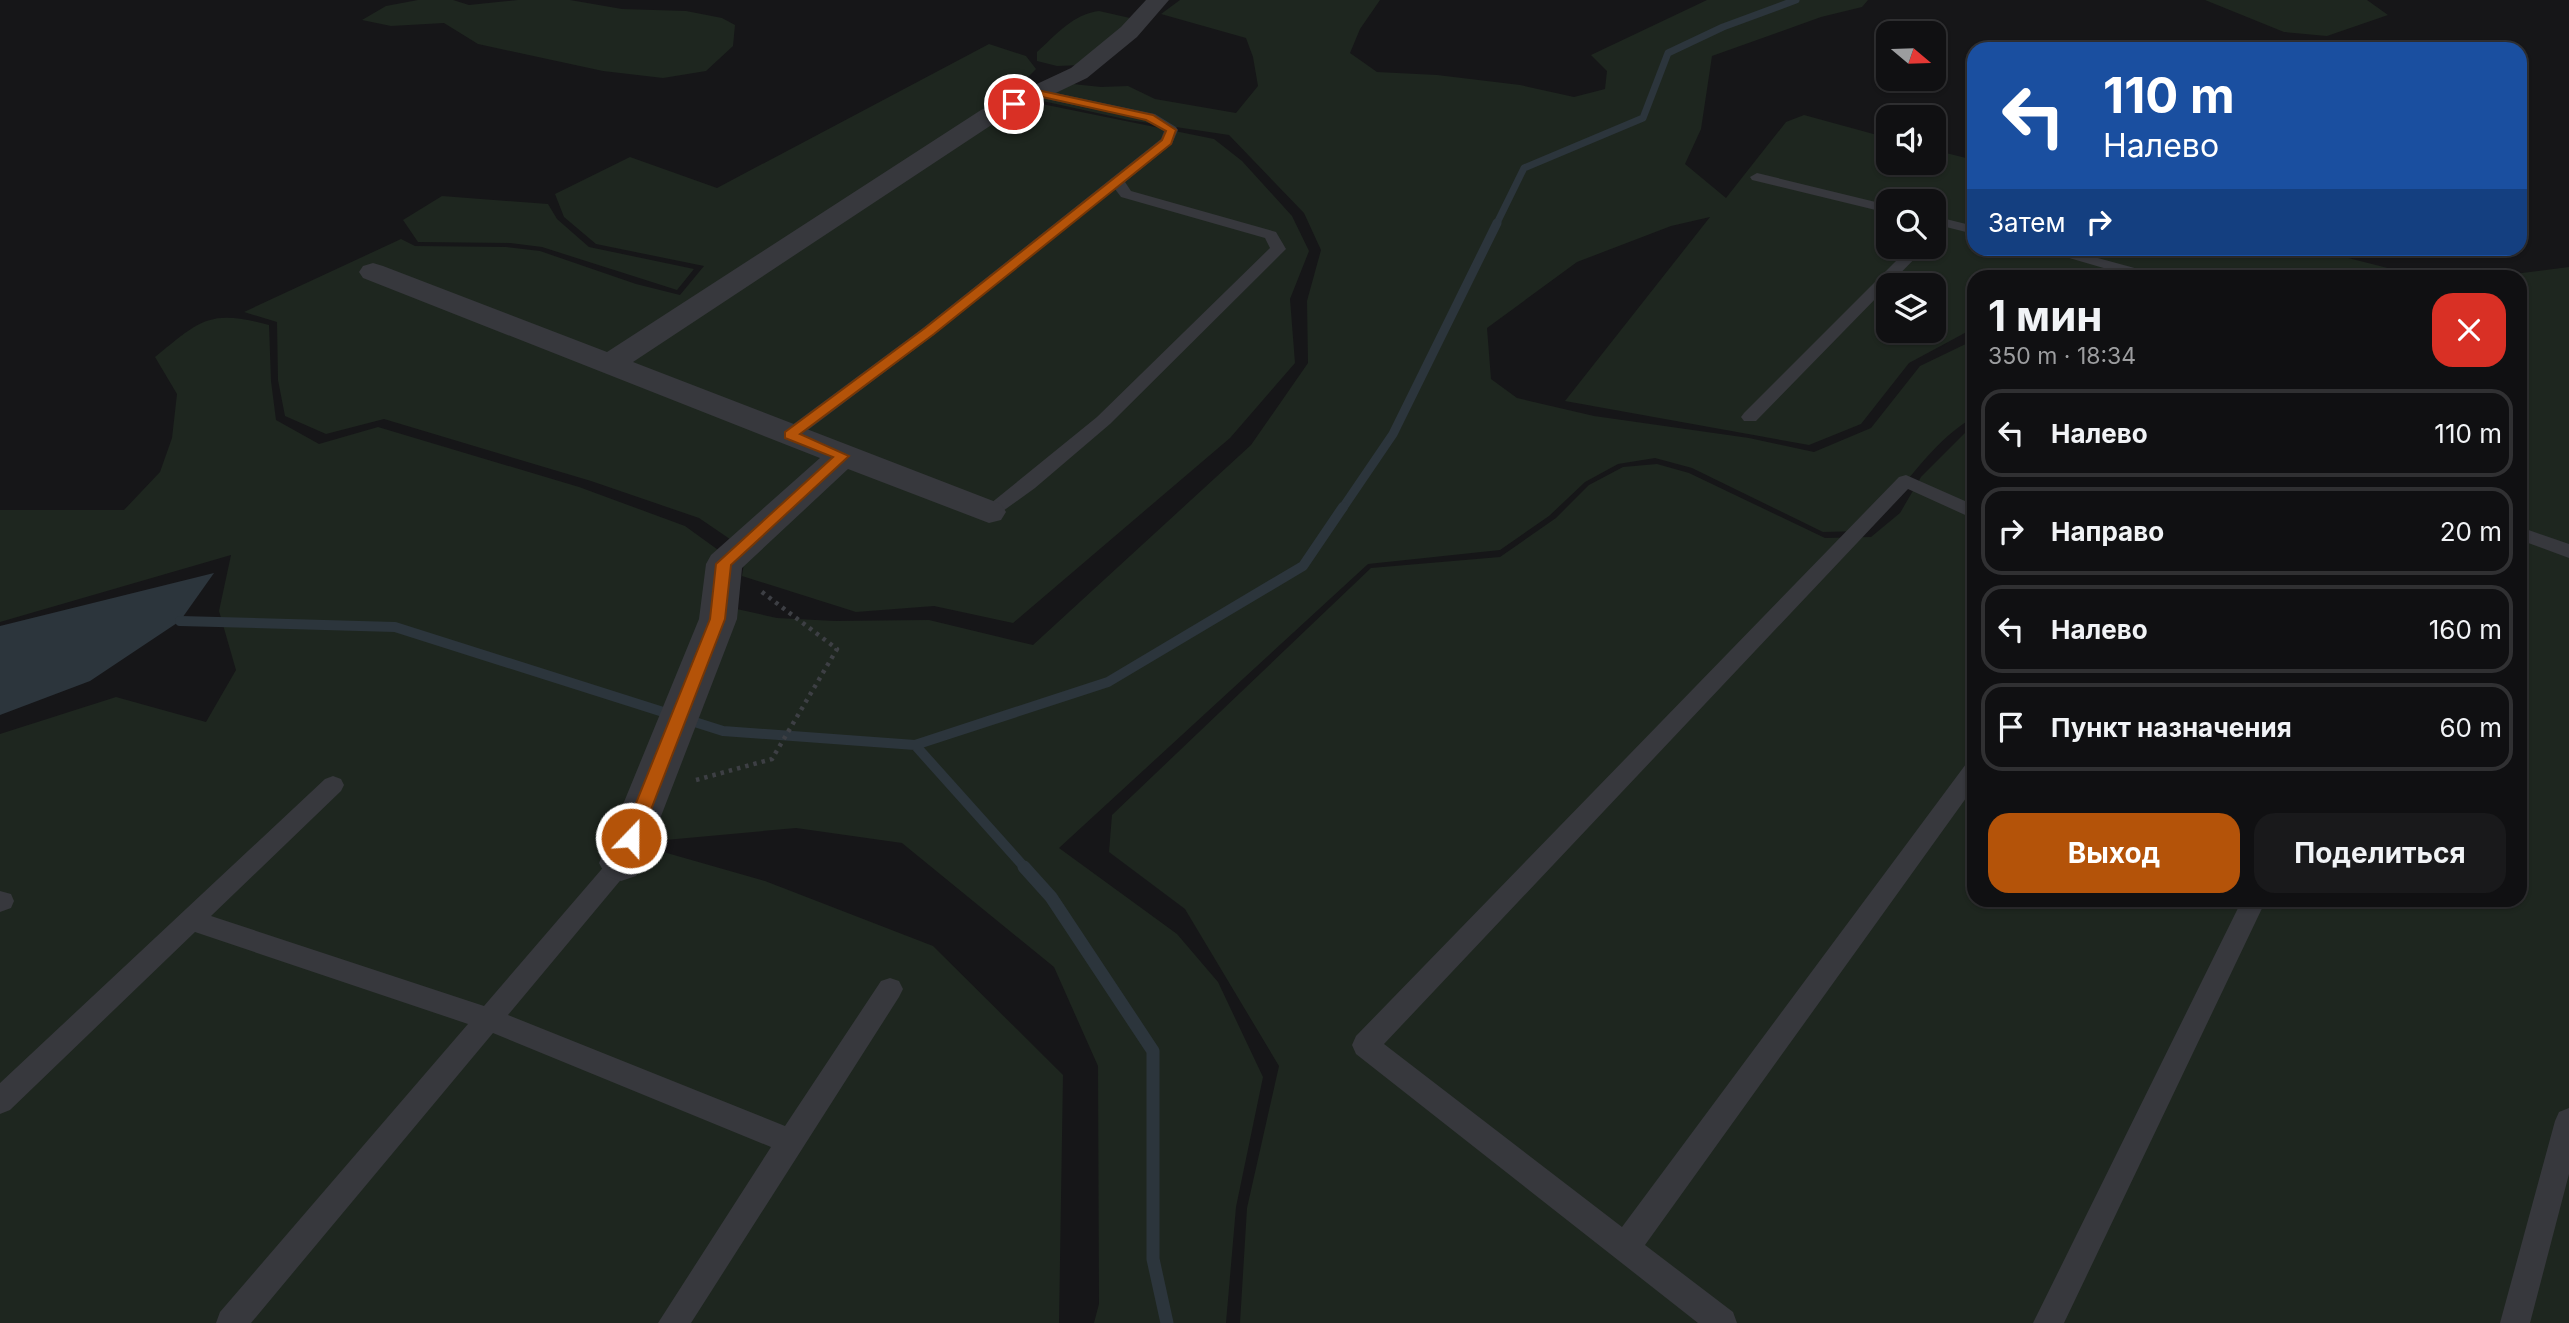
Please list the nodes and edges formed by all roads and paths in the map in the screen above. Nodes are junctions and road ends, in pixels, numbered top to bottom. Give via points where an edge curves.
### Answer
1 (1158, 0) edge
2 (1037, 93) junction
3 (1757, 177) dead end
4 (1117, 181) junction
5 (1876, 206) edge
6 (1946, 225) edge
7 (1967, 229) edge
8 (2072, 256) edge
9 (1906, 259) edge
10 (2124, 270) edge
11 (373, 272) dead end
12 (610, 364) junction
13 (1750, 417) dead end
14 (790, 435) junction
15 (842, 456) junction
16 (1967, 510) edge
17 (989, 512) joint
18 (2527, 536) edge
19 (2569, 551) edge
20 (724, 564) junction
21 (772, 759) dead end
22 (1967, 780) edge
23 (333, 785) dead end
24 (621, 863) joint
25 (2251, 907) edge
26 (191, 920) junction
27 (890, 989) dead end
28 (488, 1019) junction
29 (0, 1101) edge
30 (2569, 1121) edge
31 (791, 1142) junction
32 (1625, 1248) junction
33 (231, 1323) edge
34 (673, 1323) edge
35 (1722, 1323) edge
36 (2048, 1323) edge
37 (2515, 1323) edge

1 - 2 street via 1129,32 1079,73
2 - 4 lane via 1150,117 1171,130 1167,141
2 - 12 street via 990,115
3 - 5 lane
4 - 14 lane
4 - 17 lane via 1126,194 1271,235 1278,248 1101,423
6 - 7 lane
8 - 10 lane
9 - 13 lane
11 - 12 street
12 - 14 street
14 - 15 street
15 - 17 street
15 - 20 street
16 - 32 lane via 1906,481 1365,1045
18 - 19 lane
20 - 21 path via 837,649
20 - 24 street via 718,619
22 - 32 lane
23 - 26 lane
24 - 28 lane
25 - 36 lane
26 - 28 lane
26 - 29 lane
27 - 31 lane
28 - 31 lane
28 - 33 lane
30 - 37 lane
31 - 34 lane
32 - 35 lane

